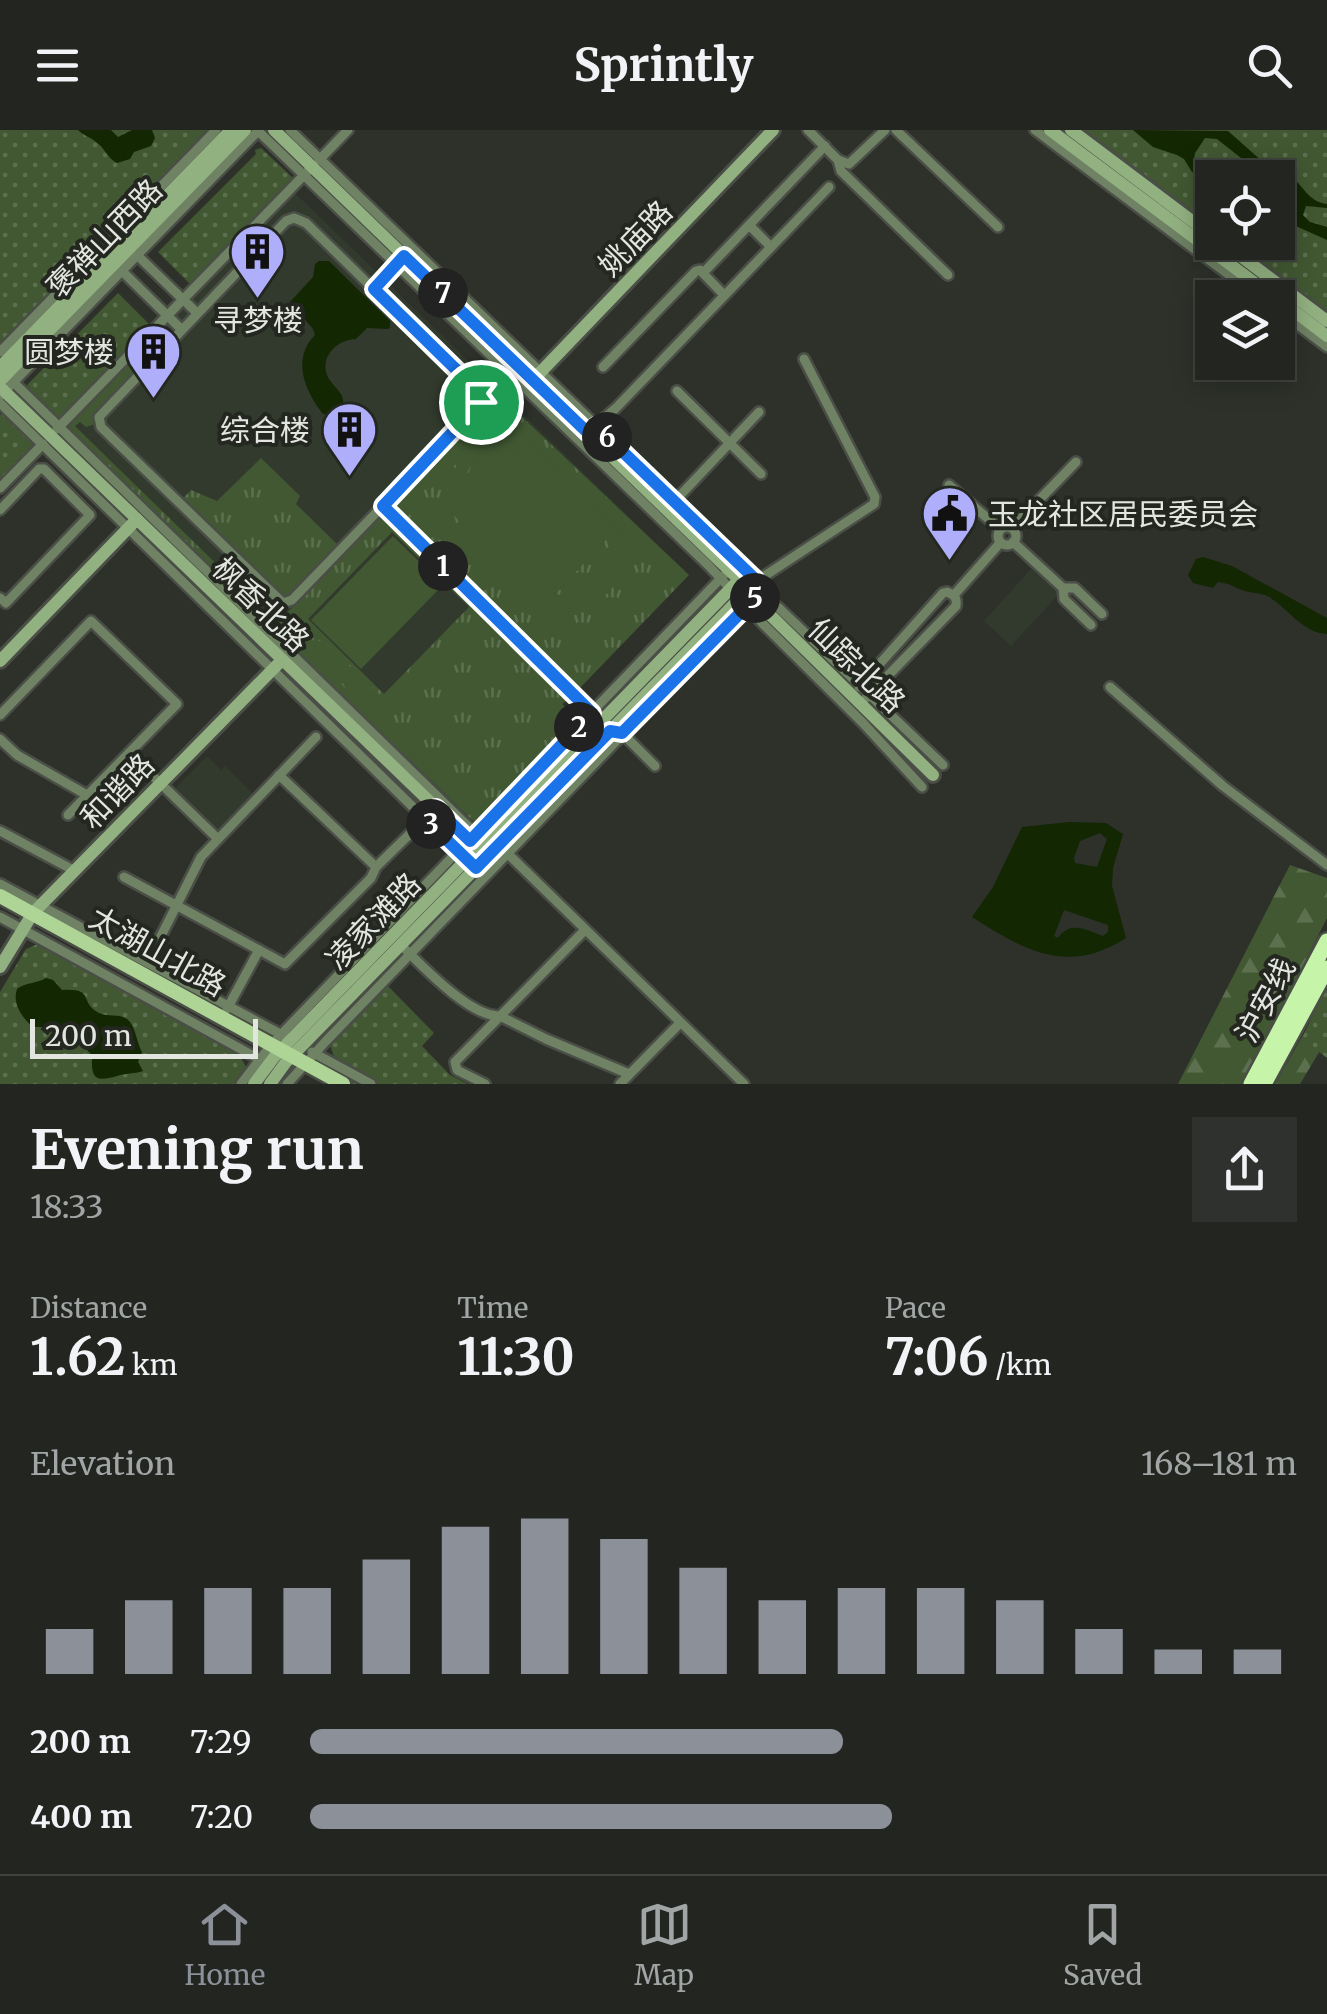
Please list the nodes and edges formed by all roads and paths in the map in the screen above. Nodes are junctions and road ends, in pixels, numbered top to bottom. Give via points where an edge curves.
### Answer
1 (216, 130) edge
2 (231, 130) edge
3 (245, 130) edge
4 (258, 130) edge
5 (274, 130) edge
6 (290, 130) edge
7 (348, 130) edge
8 (773, 130) edge
9 (808, 130) edge
10 (885, 130) edge
11 (896, 130) edge
12 (1035, 130) edge
13 (1050, 130) edge
14 (1071, 130) edge
15 (824, 146) junction
16 (838, 160) junction
17 (1108, 166) junction
18 (312, 167) junction
19 (828, 187) dead end
20 (749, 225) junction
21 (1195, 225) edge
22 (998, 227) dead end
23 (771, 247) junction
24 (137, 255) junction
25 (404, 256) junction
26 (1246, 260) edge
27 (122, 271) junction
28 (703, 273) junction
29 (948, 275) dead end
30 (1236, 280) edge
31 (1253, 280) edge
32 (374, 289) junction
33 (724, 295) junction
34 (183, 300) junction
35 (1295, 312) edge
36 (197, 313) junction
37 (168, 316) junction
38 (1327, 321) edge
39 (1295, 323) edge
40 (182, 329) junction
41 (1327, 336) edge
42 (1327, 347) edge
43 (0, 352) edge
44 (804, 359) dead end
45 (603, 367) dead end
46 (536, 376) junction
47 (3, 384) edge
48 (677, 391) dead end
49 (758, 412) dead end
50 (592, 429) junction
51 (51, 436) junction
52 (729, 442) junction
53 (1076, 462) dead end
54 (761, 474) dead end
55 (949, 485) dead end
56 (0, 488) edge
57 (670, 505) junction
58 (383, 506) junction
59 (0, 510) edge
60 (132, 524) junction
61 (1012, 528) junction
62 (1000, 530) junction
63 (1014, 542) junction
64 (1000, 543) junction
65 (742, 588) junction
66 (1063, 588) junction
67 (954, 595) junction
68 (0, 598) edge
69 (1102, 614) dead end
70 (1091, 625) dead end
71 (0, 661) edge
72 (277, 665) junction
73 (1110, 687) dead end
74 (856, 700) junction
75 (0, 715) edge
76 (606, 725) junction
77 (316, 737) dead end
78 (0, 738) edge
79 (129, 753) junction
80 (655, 766) dead end
81 (938, 770) joint
82 (279, 775) junction
83 (160, 783) junction
84 (922, 787) dead end
85 (87, 795) junction
86 (430, 814) junction
87 (68, 815) dead end
88 (0, 830) edge
89 (216, 838) junction
90 (488, 848) junction
91 (472, 864) junction
92 (1327, 865) edge
93 (376, 868) junction
94 (75, 871) junction
95 (124, 878) dead end
96 (0, 884) edge
97 (0, 896) edge
98 (0, 904) edge
99 (176, 906) junction
100 (0, 917) edge
101 (31, 917) junction
102 (585, 930) junction
103 (158, 940) dead end
104 (1327, 941) edge
105 (259, 950) junction
106 (405, 950) junction
107 (0, 967) edge
108 (1327, 968) edge
109 (226, 1012) junction
110 (500, 1016) junction
111 (680, 1024) junction
112 (287, 1059) edge
113 (629, 1074) junction
114 (241, 1084) edge
115 (254, 1084) edge
116 (270, 1084) edge
117 (326, 1084) edge
118 (343, 1084) edge
119 (372, 1084) edge
120 (485, 1084) edge
121 (620, 1084) edge
122 (744, 1084) edge
123 (1251, 1084) edge
124 (1264, 1084) edge

1 - 43 street
2 - 47 main road, 褒禅山西路
3 - 47 main road, 褒禅山西路
4 - 24 street
4 - 65 street
5 - 18 main road, 仙踪北路
6 - 46 street
7 - 18 street
8 - 46 main road, 姚庙路
9 - 15 street
10 - 16 street via 849,164
11 - 22 street
12 - 30 street
13 - 17 main road
14 - 17 main road
15 - 16 street
15 - 20 street
16 - 29 street via 841,171
17 - 21 main road
17 - 31 main road
18 - 25 main road, 仙踪北路
18 - 34 street
19 - 23 street
20 - 23 street
20 - 28 street
23 - 33 street
24 - 27 street
24 - 34 street
25 - 32 street
25 - 46 main road, 仙踪北路
26 - 38 main road
27 - 37 street
27 - 47 street
28 - 33 street
28 - 45 street via 696,271
32 - 36 street via 294,218
32 - 58 street via 478,391 481,402
33 - 50 street
34 - 36 street
34 - 37 street
35 - 41 main road
36 - 40 street
37 - 40 street
37 - 51 street
39 - 42 street
40 - 58 street via 101,412 99,422 279,601 292,600
44 - 65 street via 874,504
46 - 50 main road, 仙踪北路
47 - 51 main road, 枫香北路
48 - 52 street
49 - 52 street
50 - 57 main road, 仙踪北路
51 - 56 street
51 - 60 main road, 枫香北路
51 - 90 street
52 - 54 street
52 - 57 street
53 - 61 street
55 - 62 street
57 - 65 main road, 仙踪北路
57 - 65 street
58 - 76 street
59 - 68 street via 44,469 90,516 6,604
60 - 71 main road
60 - 72 main road, 枫香北路
61 - 62 street
61 - 63 street
62 - 64 street
63 - 64 street
63 - 66 street
64 - 67 street
65 - 74 main road, 仙踪北路
65 - 76 main road, 凌家滩路
65 - 76 street
65 - 81 street
65 - 84 street
66 - 69 street via 1075,588
66 - 70 street via 1064,599
67 - 74 street via 956,606
67 - 74 street via 943,594
72 - 83 main road, 和谐路
72 - 86 main road, 枫香北路
73 - 92 street
74 - 81 main road, 仙踪北路
75 - 79 street via 91,621 176,704
76 - 80 street
76 - 90 main road, 凌家滩路
76 - 90 street
77 - 82 street
78 - 85 street
79 - 83 street
79 - 85 street
82 - 89 street
82 - 93 street
83 - 89 street
83 - 94 main road, 和谐路
85 - 87 street
86 - 90 main road, 枫香北路
86 - 91 street
86 - 93 street
88 - 94 street
89 - 99 street
90 - 91 main road, 凌家滩路
90 - 91 street
90 - 102 street
91 - 106 main road, 凌家滩路
91 - 112 main road, 凌家滩路
93 - 105 street via 285,964
94 - 101 main road, 和谐路
95 - 99 street
96 - 101 street
97 - 101 main road, 太湖山北路
98 - 101 main road, 太湖山北路
99 - 103 street
99 - 105 street
100 - 101 street
101 - 107 main road, 和谐路
101 - 109 main road, 太湖山北路
101 - 112 main road, 太湖山北路
102 - 110 street
102 - 111 street
104 - 123 highway, 沪安线
105 - 109 street
106 - 110 street via 459,999
106 - 112 main road, 凌家滩路
108 - 124 highway, 沪安线
109 - 112 main road, 太湖山北路
110 - 113 street
110 - 120 street via 456,1062 457,1070
111 - 113 street
111 - 122 street
112 - 114 street
112 - 115 main road, 凌家滩路
112 - 116 main road, 凌家滩路
112 - 117 main road, 太湖山北路
112 - 118 main road, 太湖山北路
112 - 119 street
113 - 121 street

